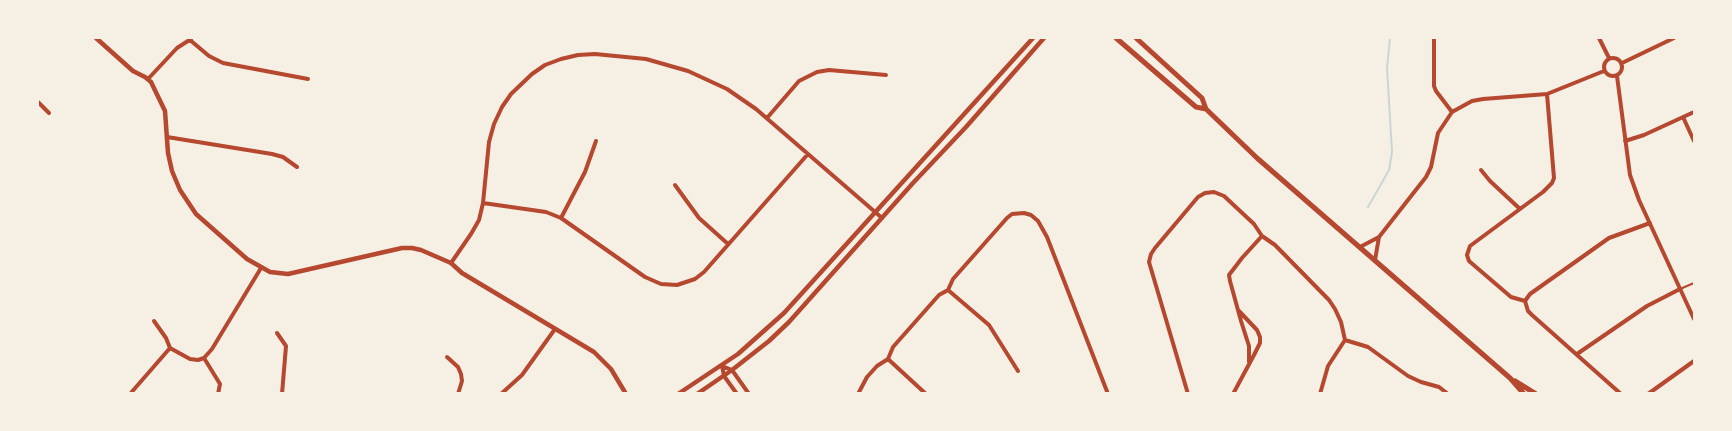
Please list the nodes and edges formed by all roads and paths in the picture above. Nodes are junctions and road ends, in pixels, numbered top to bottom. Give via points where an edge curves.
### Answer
1 (96, 38) edge
2 (191, 38) edge
3 (1032, 38) edge
4 (1044, 38) edge
5 (1116, 38) edge
6 (1136, 38) edge
7 (1434, 38) edge
8 (1599, 38) edge
9 (1674, 38) edge
10 (1664, 40) edge
11 (1609, 58) junction
12 (1622, 63) junction
13 (1604, 71) junction
14 (886, 75) dead end
15 (1617, 76) junction
16 (148, 79) junction
17 (308, 79) dead end
18 (1547, 94) junction
19 (38, 102) edge
20 (1206, 109) junction
21 (1452, 112) junction
22 (1694, 112) edge
23 (49, 113) dead end
24 (1683, 117) junction
25 (766, 118) junction
26 (167, 137) junction
27 (596, 141) dead end
28 (1625, 141) junction
29 (1694, 141) edge
30 (808, 154) junction
31 (297, 167) dead end
32 (1481, 170) dead end
33 (675, 185) dead end
34 (483, 203) junction
35 (1520, 209) junction
36 (875, 212) junction
37 (561, 218) junction
38 (882, 218) junction
39 (1650, 222) junction
40 (1262, 236) junction
41 (1379, 237) junction
42 (728, 244) junction
43 (1360, 247) junction
44 (1375, 260) junction
45 (450, 263) junction
46 (261, 268) junction
47 (1694, 283) edge
48 (1680, 289) junction
49 (948, 290) junction
50 (1525, 301) junction
51 (1239, 310) junction
52 (1694, 319) edge
53 (154, 321) dead end
54 (555, 329) junction
55 (277, 333) dead end
56 (1345, 340) junction
57 (170, 348) junction
58 (1577, 354) junction
59 (447, 357) dead end
60 (204, 358) junction
61 (888, 359) junction
62 (1694, 361) edge
63 (1249, 362) junction
64 (722, 366) junction
65 (732, 370) junction
66 (1018, 371) dead end
67 (724, 376) junction
68 (1510, 378) junction
69 (130, 394) edge
70 (218, 394) edge
71 (282, 394) edge
72 (458, 394) edge
73 (501, 394) edge
74 (626, 394) edge
75 (678, 394) edge
76 (697, 394) edge
77 (737, 394) edge
78 (749, 394) edge
79 (858, 394) edge
80 (926, 394) edge
81 (1108, 394) edge
82 (1188, 394) edge
83 (1233, 394) edge
84 (1320, 394) edge
85 (1448, 394) edge
86 (1524, 394) edge
87 (1536, 394) edge
88 (1621, 394) edge
89 (1648, 394) edge

1 - 16 street via 133,71
2 - 16 street
2 - 17 street via 209,56 223,63
3 - 36 street
4 - 38 street
5 - 20 main road via 1196,107
6 - 20 main road via 1202,98
7 - 21 street via 1434,86
8 - 11 street
9 - 10 street
10 - 12 street
11 - 12 street
11 - 13 street via 1604,63
12 - 15 street
13 - 15 street via 1608,76
13 - 18 street
14 - 25 street via 829,70 817,72 799,81
15 - 28 street
16 - 26 street via 165,111
18 - 21 street via 1483,98
18 - 35 street via 1554,178 1548,188
19 - 23 street
20 - 43 main road
21 - 41 street via 1438,133 1426,177
22 - 24 street
24 - 28 street
24 - 29 street
25 - 30 street
25 - 34 street via 727,89 672,66 646,59 595,54 561,59 532,74 502,107 489,142
26 - 31 street via 272,154
26 - 46 street via 172,171 187,203 218,234
27 - 37 street via 585,172
28 - 39 street via 1630,175
30 - 36 street
30 - 42 street
32 - 35 street
33 - 42 street via 699,218
34 - 37 street via 533,209
34 - 45 street via 479,220
35 - 50 street via 1470,246 1467,255 1469,261 1511,297
36 - 38 street
36 - 64 street via 784,313
37 - 42 street via 645,277 661,284 677,285 695,279
38 - 65 street via 789,322
39 - 48 street
39 - 50 street via 1610,238 1530,294
40 - 51 street via 1229,275
40 - 56 street via 1275,245 1328,300 1341,322
40 - 82 street via 1224,196 1206,193 1198,197 1151,254 1151,271
41 - 43 street
41 - 44 street
43 - 44 main road
44 - 68 main road
45 - 46 street via 421,250 402,248 288,274
45 - 54 street
46 - 60 street
47 - 48 lane
48 - 52 street
48 - 58 street via 1647,306
49 - 61 street via 939,295 899,340
49 - 66 street via 995,332
49 - 81 street via 953,278 1007,218 1017,213 1031,215 1047,237
50 - 58 street via 1528,311
51 - 63 street via 1250,346
51 - 63 street via 1260,338
53 - 57 street
54 - 73 street via 522,375
54 - 74 street via 600,357
55 - 71 street via 286,346
56 - 84 street via 1328,366
56 - 85 street via 1368,347 1408,376 1439,387
57 - 60 street via 190,359
57 - 69 street
58 - 88 street
59 - 72 street via 461,374
60 - 70 street via 220,384
61 - 79 street via 877,366
61 - 80 street
62 - 89 street
63 - 83 street
64 - 65 street
64 - 67 street
64 - 75 street
65 - 67 street
65 - 78 street
67 - 76 street
67 - 77 street
68 - 86 main road
68 - 87 main road

